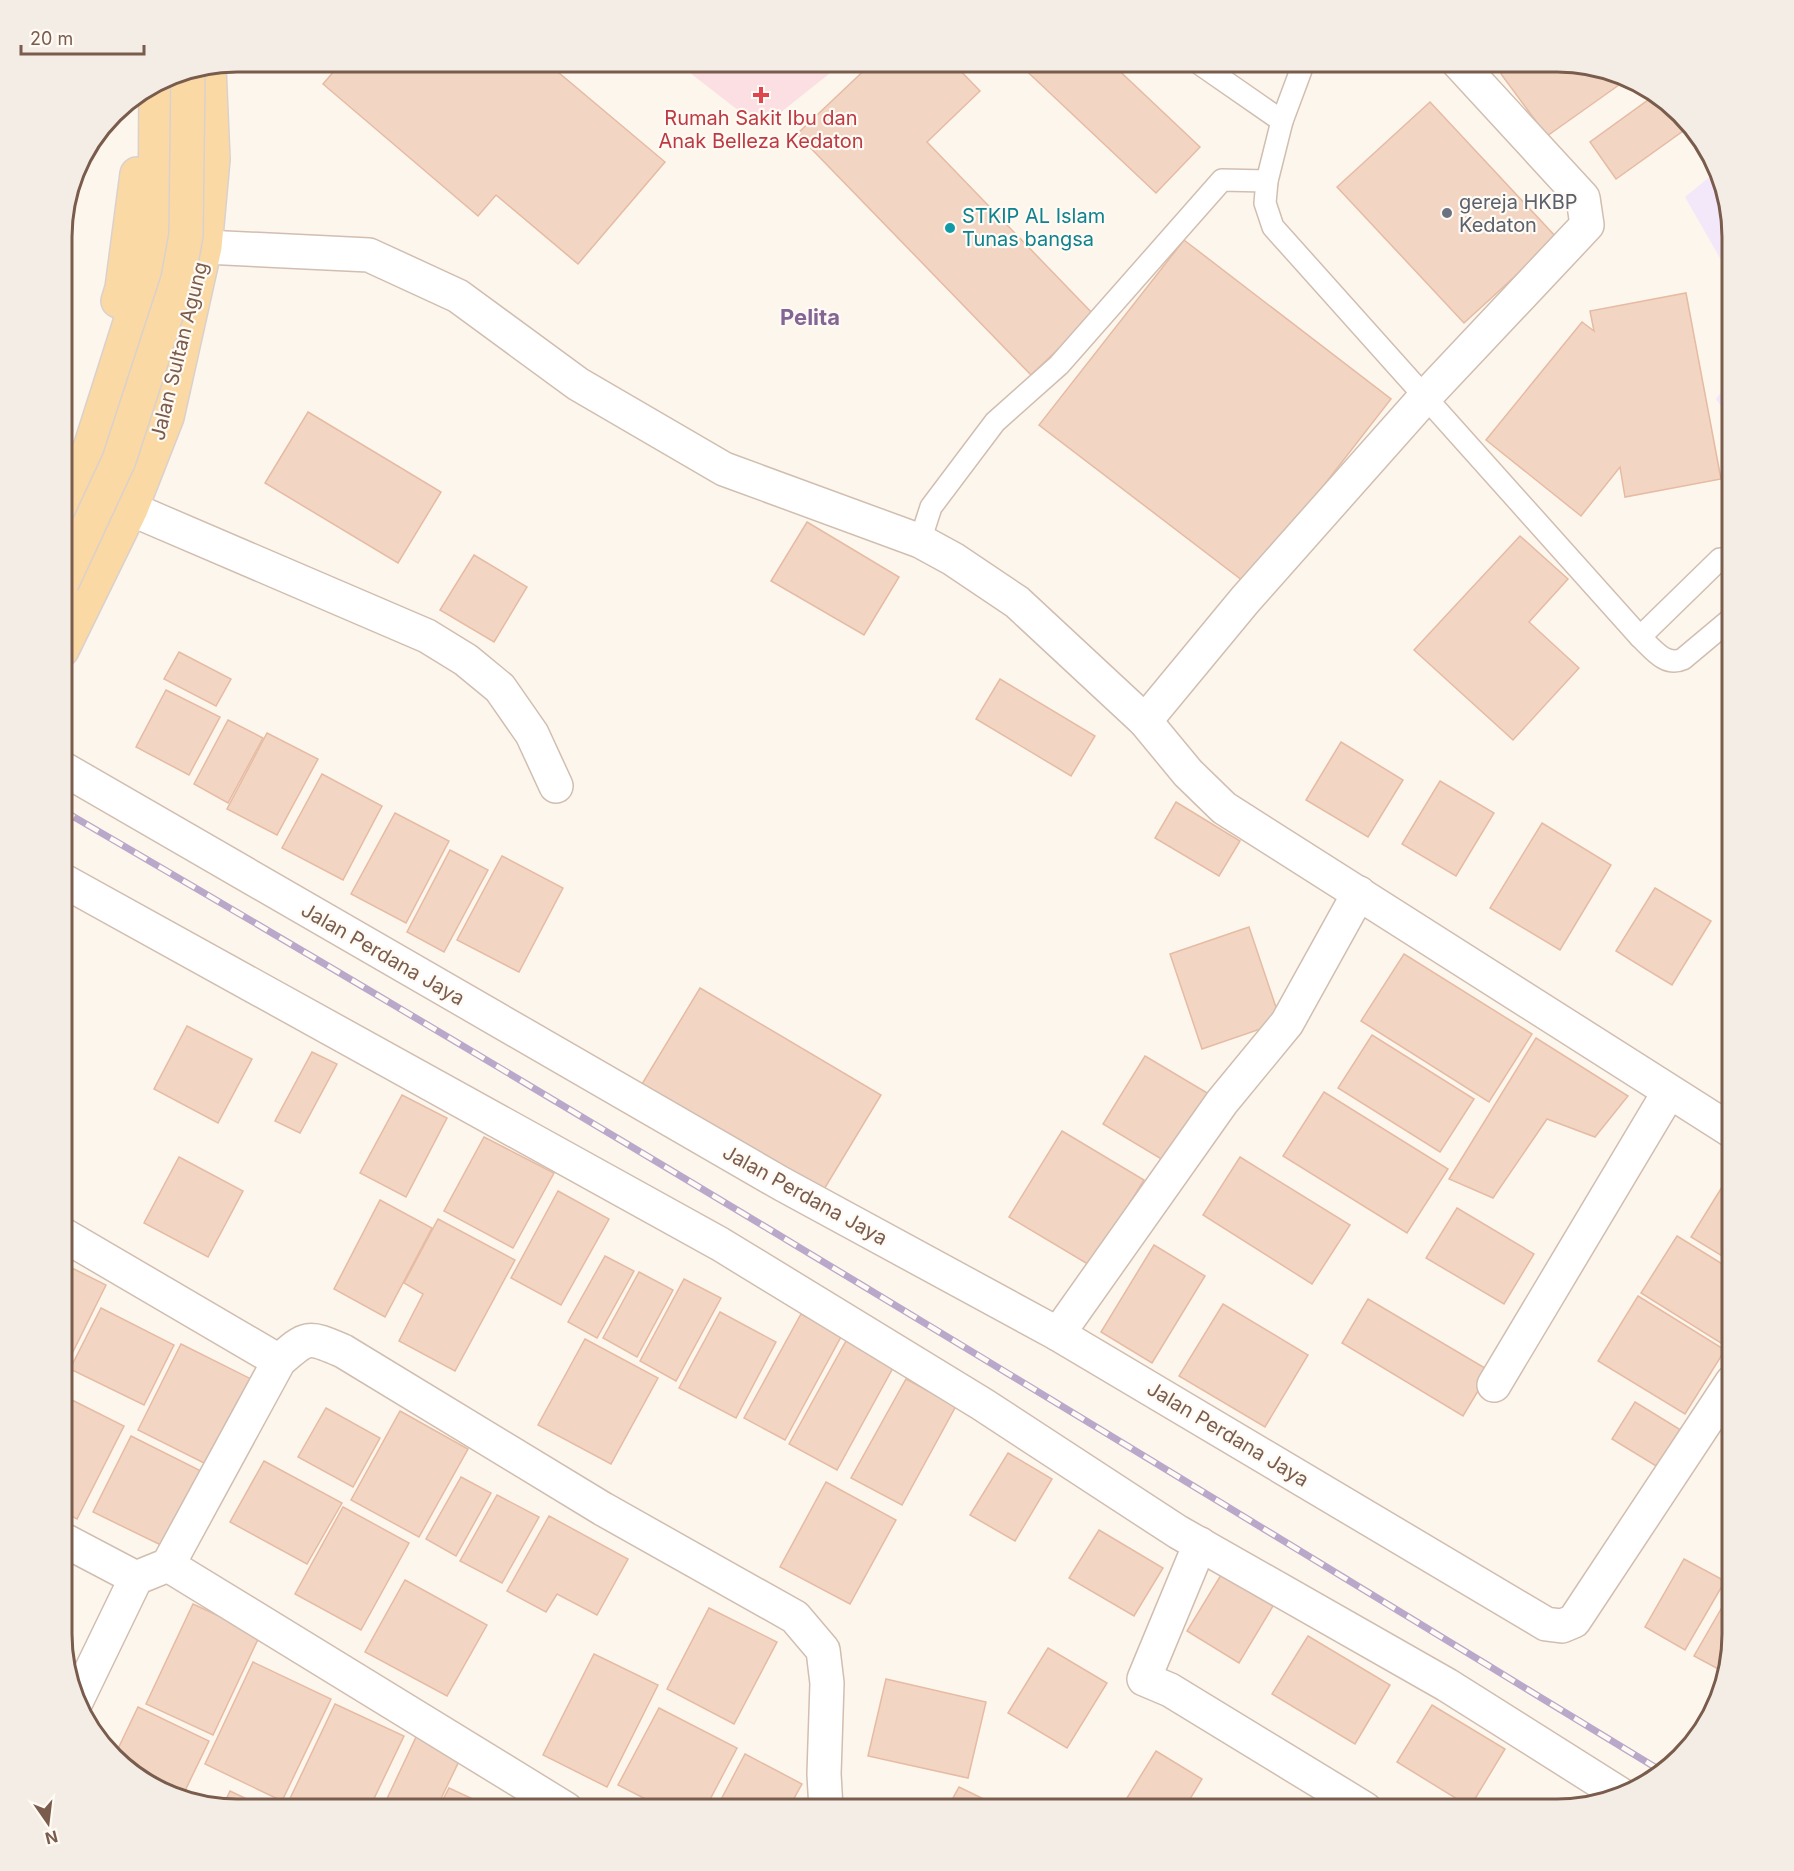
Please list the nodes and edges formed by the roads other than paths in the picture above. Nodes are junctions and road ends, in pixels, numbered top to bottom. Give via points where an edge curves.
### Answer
1 (1211, 72) edge
2 (1300, 72) edge
3 (1467, 72) edge
4 (209, 74) edge
5 (188, 80) edge
6 (156, 93) edge
7 (134, 108) edge
8 (1282, 122) junction
9 (1267, 181) junction
10 (205, 247) junction
11 (1426, 396) junction
12 (72, 433) edge
13 (72, 487) edge
14 (131, 509) junction
15 (920, 541) junction
16 (1722, 559) edge
17 (72, 561) edge
18 (72, 563) edge
19 (98, 577) junction
20 (1722, 626) edge
21 (72, 630) edge
22 (1640, 637) junction
23 (1145, 721) junction
24 (72, 774) edge
25 (556, 786) dead end
26 (72, 886) edge
27 (1359, 893) junction
28 (1669, 1092) junction
29 (1722, 1125) edge
30 (72, 1240) edge
31 (1058, 1334) junction
32 (279, 1361) junction
33 (1494, 1385) dead end
34 (1722, 1397) edge
35 (72, 1544) edge
36 (1200, 1544) junction
37 (168, 1565) junction
38 (136, 1578) junction
39 (82, 1690) edge
40 (1612, 1789) edge
41 (550, 1799) edge
42 (825, 1799) edge
43 (1349, 1799) edge

1 - 8 lane
2 - 8 lane
3 - 11 street via 1583,198 1587,225
4 - 10 main road, Jalan Sultan Agung via 213,159
5 - 17 main road, bridge via 186,235 178,279 119,460
6 - 13 main road via 155,236 90,448
7 - 12 main road via 137,182 122,288
8 - 9 lane
9 - 11 lane via 1265,203 1273,226
9 - 15 lane via 1222,180 1059,365 995,422 931,507
10 - 14 main road, Jalan Sultan Agung via 167,417
10 - 15 street via 369,255 459,296 578,384 724,469
11 - 22 lane
11 - 23 street via 1245,600
14 - 19 main road, Jalan Sultan Agung
14 - 25 street via 427,636 466,660 500,688 532,734
15 - 23 street via 1017,602
16 - 22 lane
18 - 19 main road
19 - 21 main road, Jalan Sultan Agung
20 - 22 lane via 1676,662 1668,662
23 - 27 street via 1188,773 1224,808
24 - 31 street, Jalan Perdana Jaya via 782,1184
26 - 36 street via 720,1244 982,1404
27 - 28 street
27 - 31 street via 1287,1023 1222,1102
28 - 29 street
28 - 33 street
30 - 32 street
31 - 34 street, Jalan Perdana Jaya via 1546,1624 1562,1626 1574,1621
32 - 37 street
32 - 42 street via 298,1343 316,1339 343,1351 603,1509 795,1617 823,1650 827,1683
35 - 38 street
36 - 40 street via 1447,1685
36 - 43 street via 1144,1678
37 - 38 street
37 - 41 street
38 - 39 street

